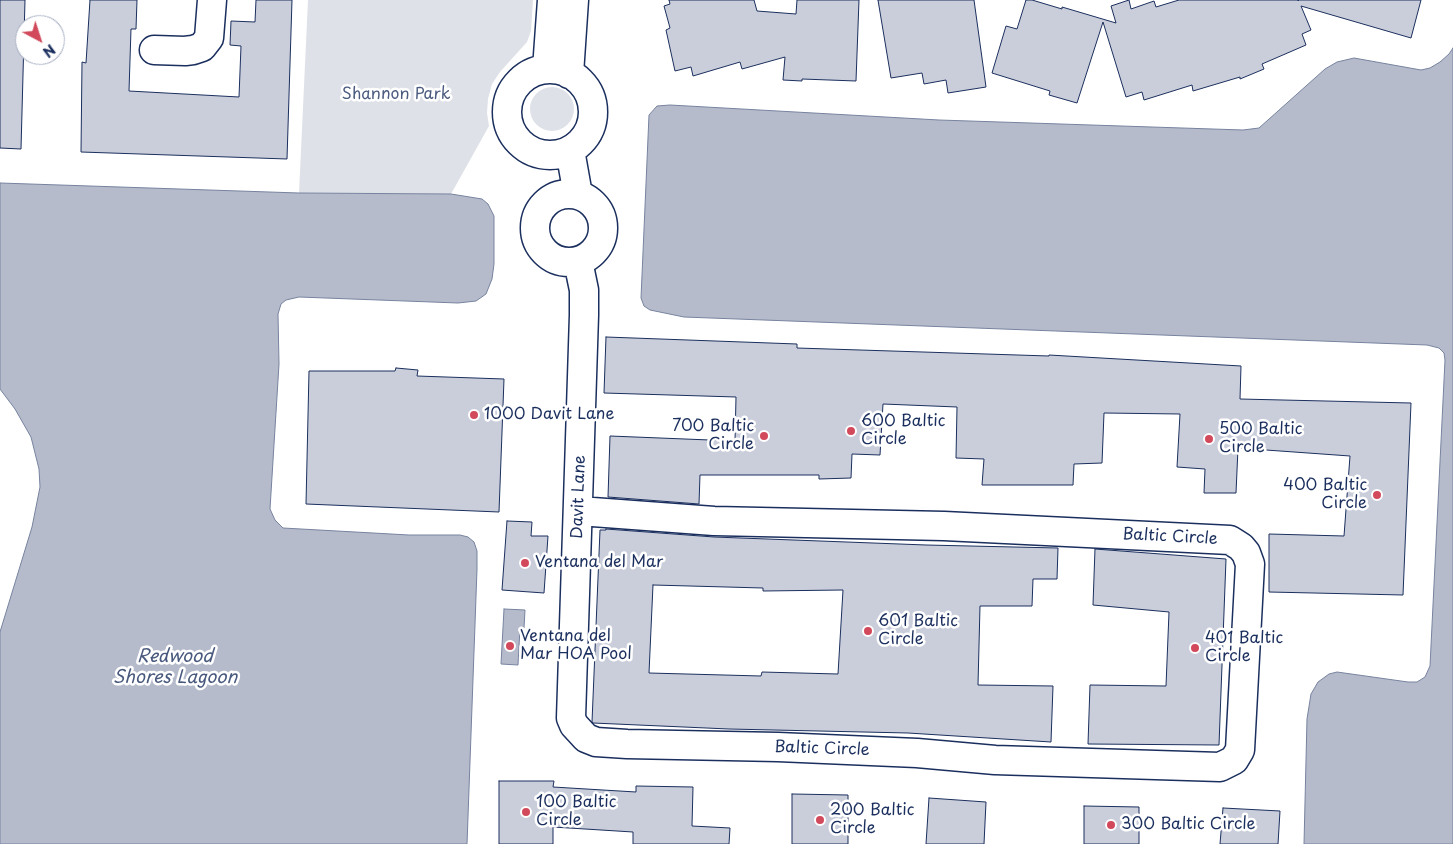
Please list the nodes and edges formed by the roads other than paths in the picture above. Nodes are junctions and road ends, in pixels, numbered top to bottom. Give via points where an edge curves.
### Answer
1 (212, 0) edge
2 (552, 0) edge
3 (574, 0) edge
4 (154, 50) dead end
5 (558, 72) junction
6 (558, 153) junction
7 (568, 196) junction
8 (578, 261) junction
9 (579, 511) junction
10 (579, 732) joint

1 - 4 street via 209,38 202,47 185,51
2 - 5 street
3 - 5 street
5 - 6 street via 580,82 588,92 592,118 580,142
5 - 6 street via 533,72 521,80 507,105 507,120 521,144 533,152
6 - 7 street
7 - 8 street via 588,200 596,207 603,228 596,249
7 - 8 street via 547,202 540,211 535,233 539,244 555,259
8 - 9 street, Davit Lane via 584,290
9 - 10 street, Davit Lane via 571,718
9 - 10 street, Baltic Circle via 714,521 944,526 1230,540 1244,550 1250,564 1240,750 1234,760 1220,767 995,760 798,748 627,744 591,741

